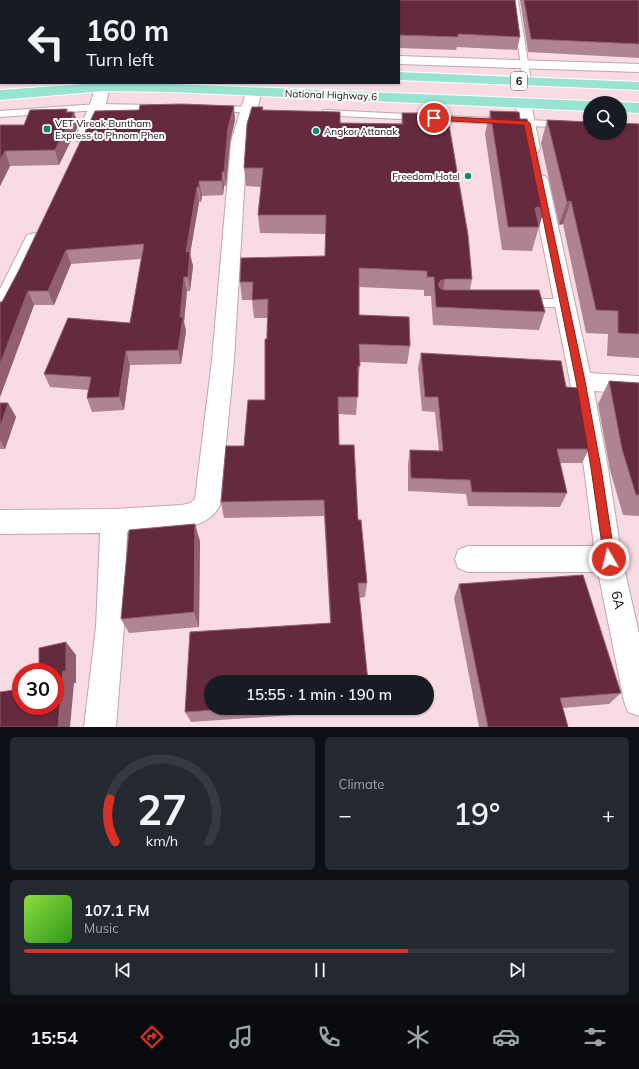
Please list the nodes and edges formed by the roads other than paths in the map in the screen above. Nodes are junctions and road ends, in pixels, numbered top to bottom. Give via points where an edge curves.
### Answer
1 (515, 0) edge
2 (400, 60) edge
3 (524, 64) junction
4 (639, 68) edge
5 (400, 76) edge
6 (527, 81) junction
7 (104, 85) edge
8 (639, 86) edge
9 (1, 97) edge
10 (523, 103) junction
11 (256, 104) junction
12 (583, 106) edge
13 (97, 107) junction
14 (627, 107) edge
15 (161, 108) edge
16 (639, 108) edge
17 (209, 109) edge
18 (312, 113) edge
19 (0, 114) edge
20 (527, 123) junction
21 (583, 126) edge
22 (76, 152) edge
23 (42, 222) edge
24 (518, 303) edge
25 (564, 303) junction
26 (0, 310) edge
27 (580, 381) junction
28 (639, 385) edge
29 (114, 521) junction
30 (0, 522) edge
31 (468, 559) dead end
32 (609, 559) junction
33 (639, 701) edge
34 (100, 727) edge

1 - 3 lane
2 - 3 street
3 - 4 street
3 - 6 lane
5 - 6 main road, 6
6 - 8 main road, 6
7 - 9 main road, National Highway 6 / 6
7 - 11 main road, National Highway 6 / 6
7 - 13 street
10 - 11 main road, National Highway 6 / 6
10 - 12 main road, National Highway 6 / 6
10 - 20 street, 6A
11 - 17 lane
11 - 29 street via 239,142 223,360 207,505 197,513 182,517
13 - 15 lane
13 - 19 lane
13 - 22 street
14 - 16 main road
18 - 20 lane
20 - 21 lane
20 - 25 street, 6A
23 - 26 street
24 - 25 lane
25 - 27 street, 6A
27 - 28 street
27 - 32 street, 6A
29 - 30 street
29 - 34 street via 110,627
31 - 32 street
32 - 33 street, 6A

